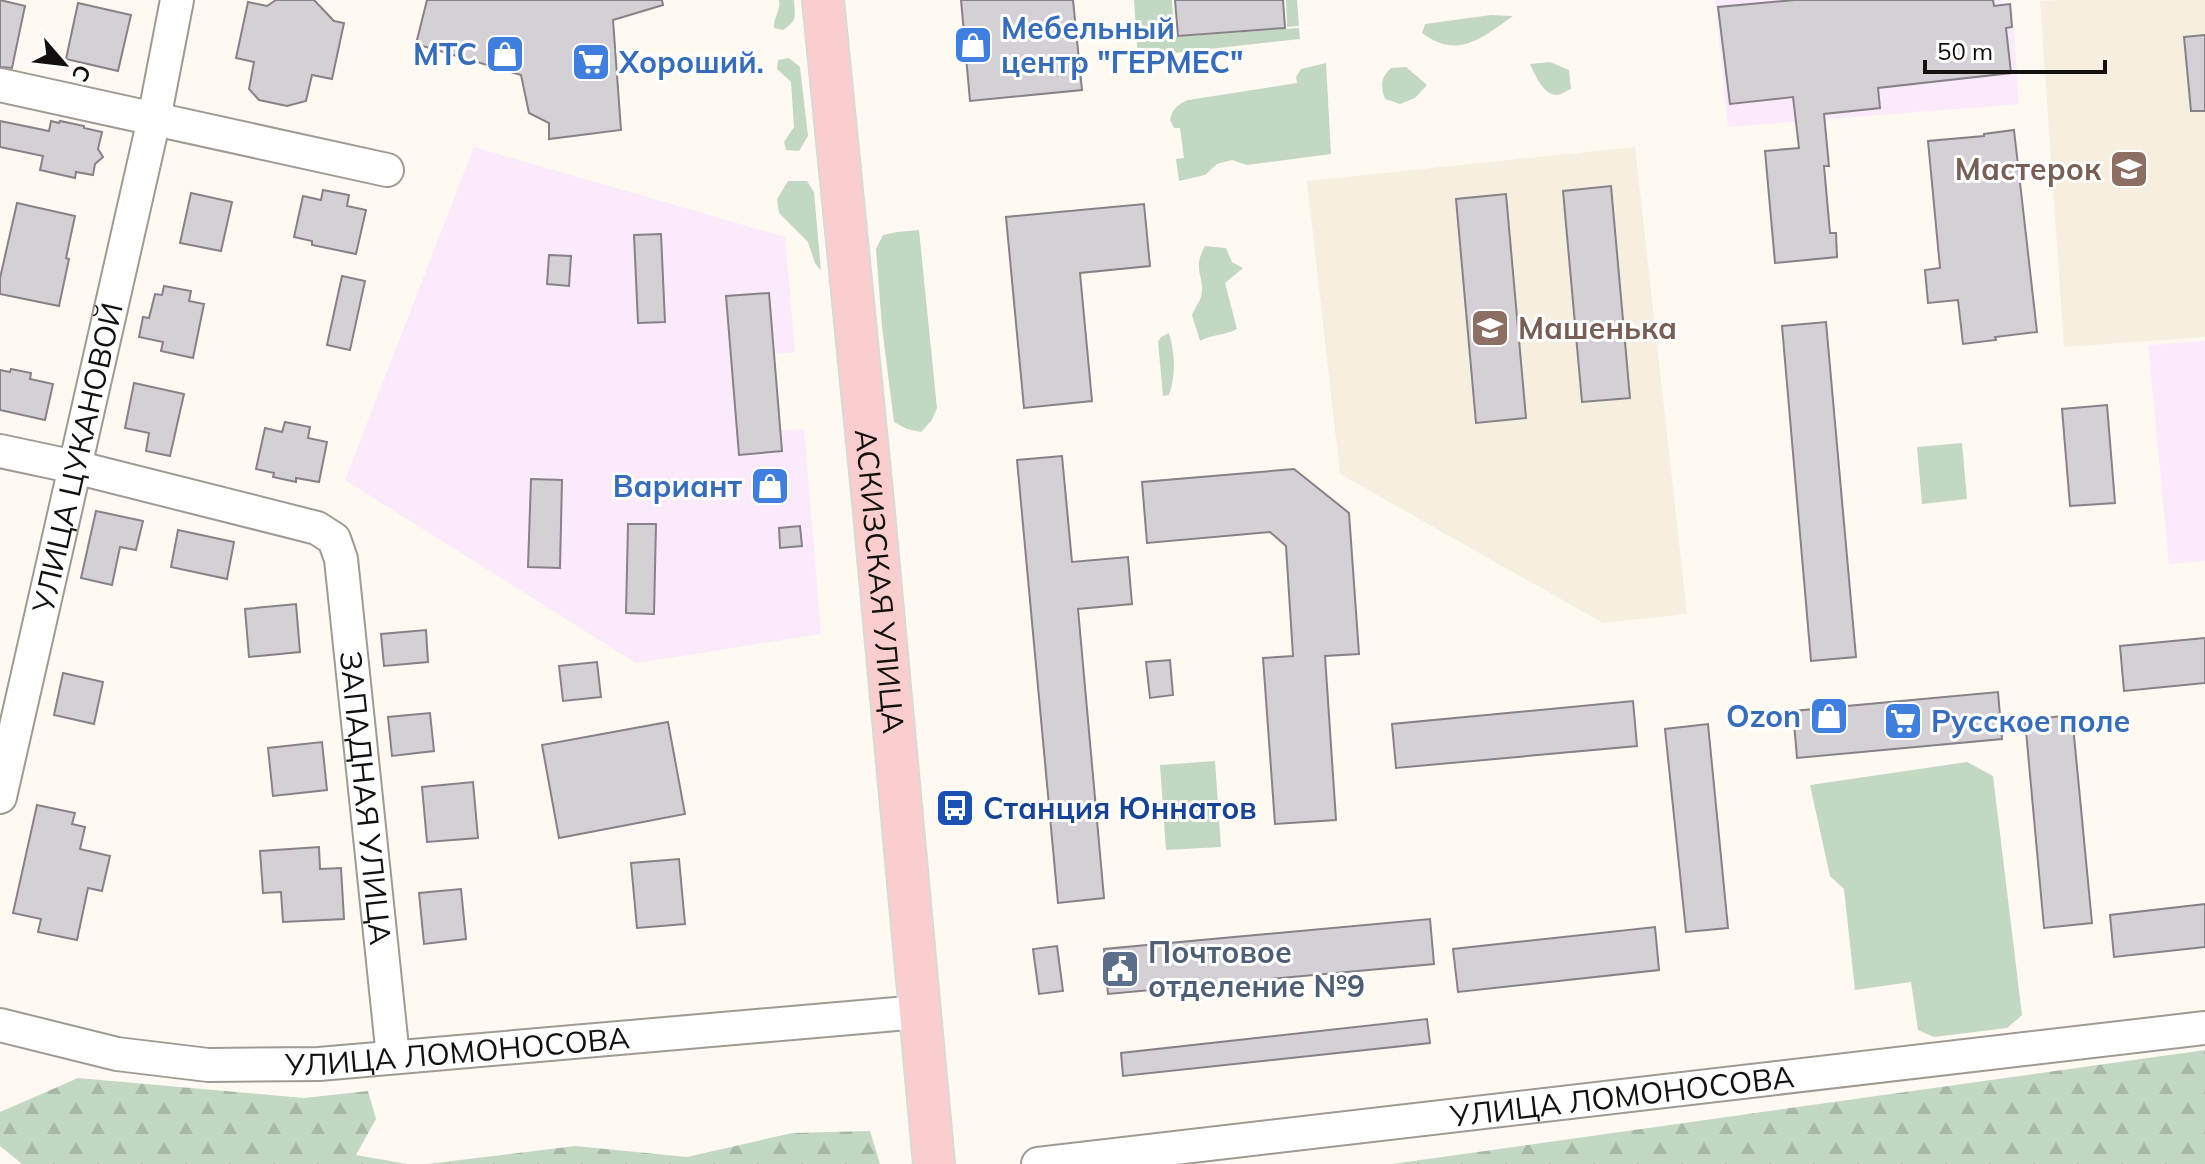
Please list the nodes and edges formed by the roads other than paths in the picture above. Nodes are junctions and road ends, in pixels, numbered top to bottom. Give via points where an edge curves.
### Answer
1 (177, 0) edge
2 (823, 0) edge
3 (0, 85) edge
4 (154, 119) junction
5 (387, 170) dead end
6 (0, 451) edge
7 (75, 467) junction
8 (0, 797) edge
9 (919, 1012) junction
10 (0, 1025) edge
11 (2205, 1028) edge
12 (393, 1057) junction
13 (934, 1164) edge
14 (1038, 1164) edge

1 - 4 street, УЛИЦА ЦУКАНОВОЙ
2 - 9 main road, АСКИЗСКАЯ УЛИЦА
3 - 4 street
4 - 5 street
4 - 7 street, УЛИЦА ЦУКАНОВОЙ
6 - 7 street
7 - 8 street, УЛИЦА ЦУКАНОВОЙ
7 - 12 street, ЗАПАДНАЯ УЛИЦА via 317,528 334,539 343,575
9 - 12 street, УЛИЦА ЛОМОНОСОВА
9 - 13 main road, АСКИЗСКАЯ УЛИЦА
10 - 12 street, УЛИЦА ЛОМОНОСОВА via 117,1054 208,1065
11 - 14 street, УЛИЦА ЛОМОНОСОВА

